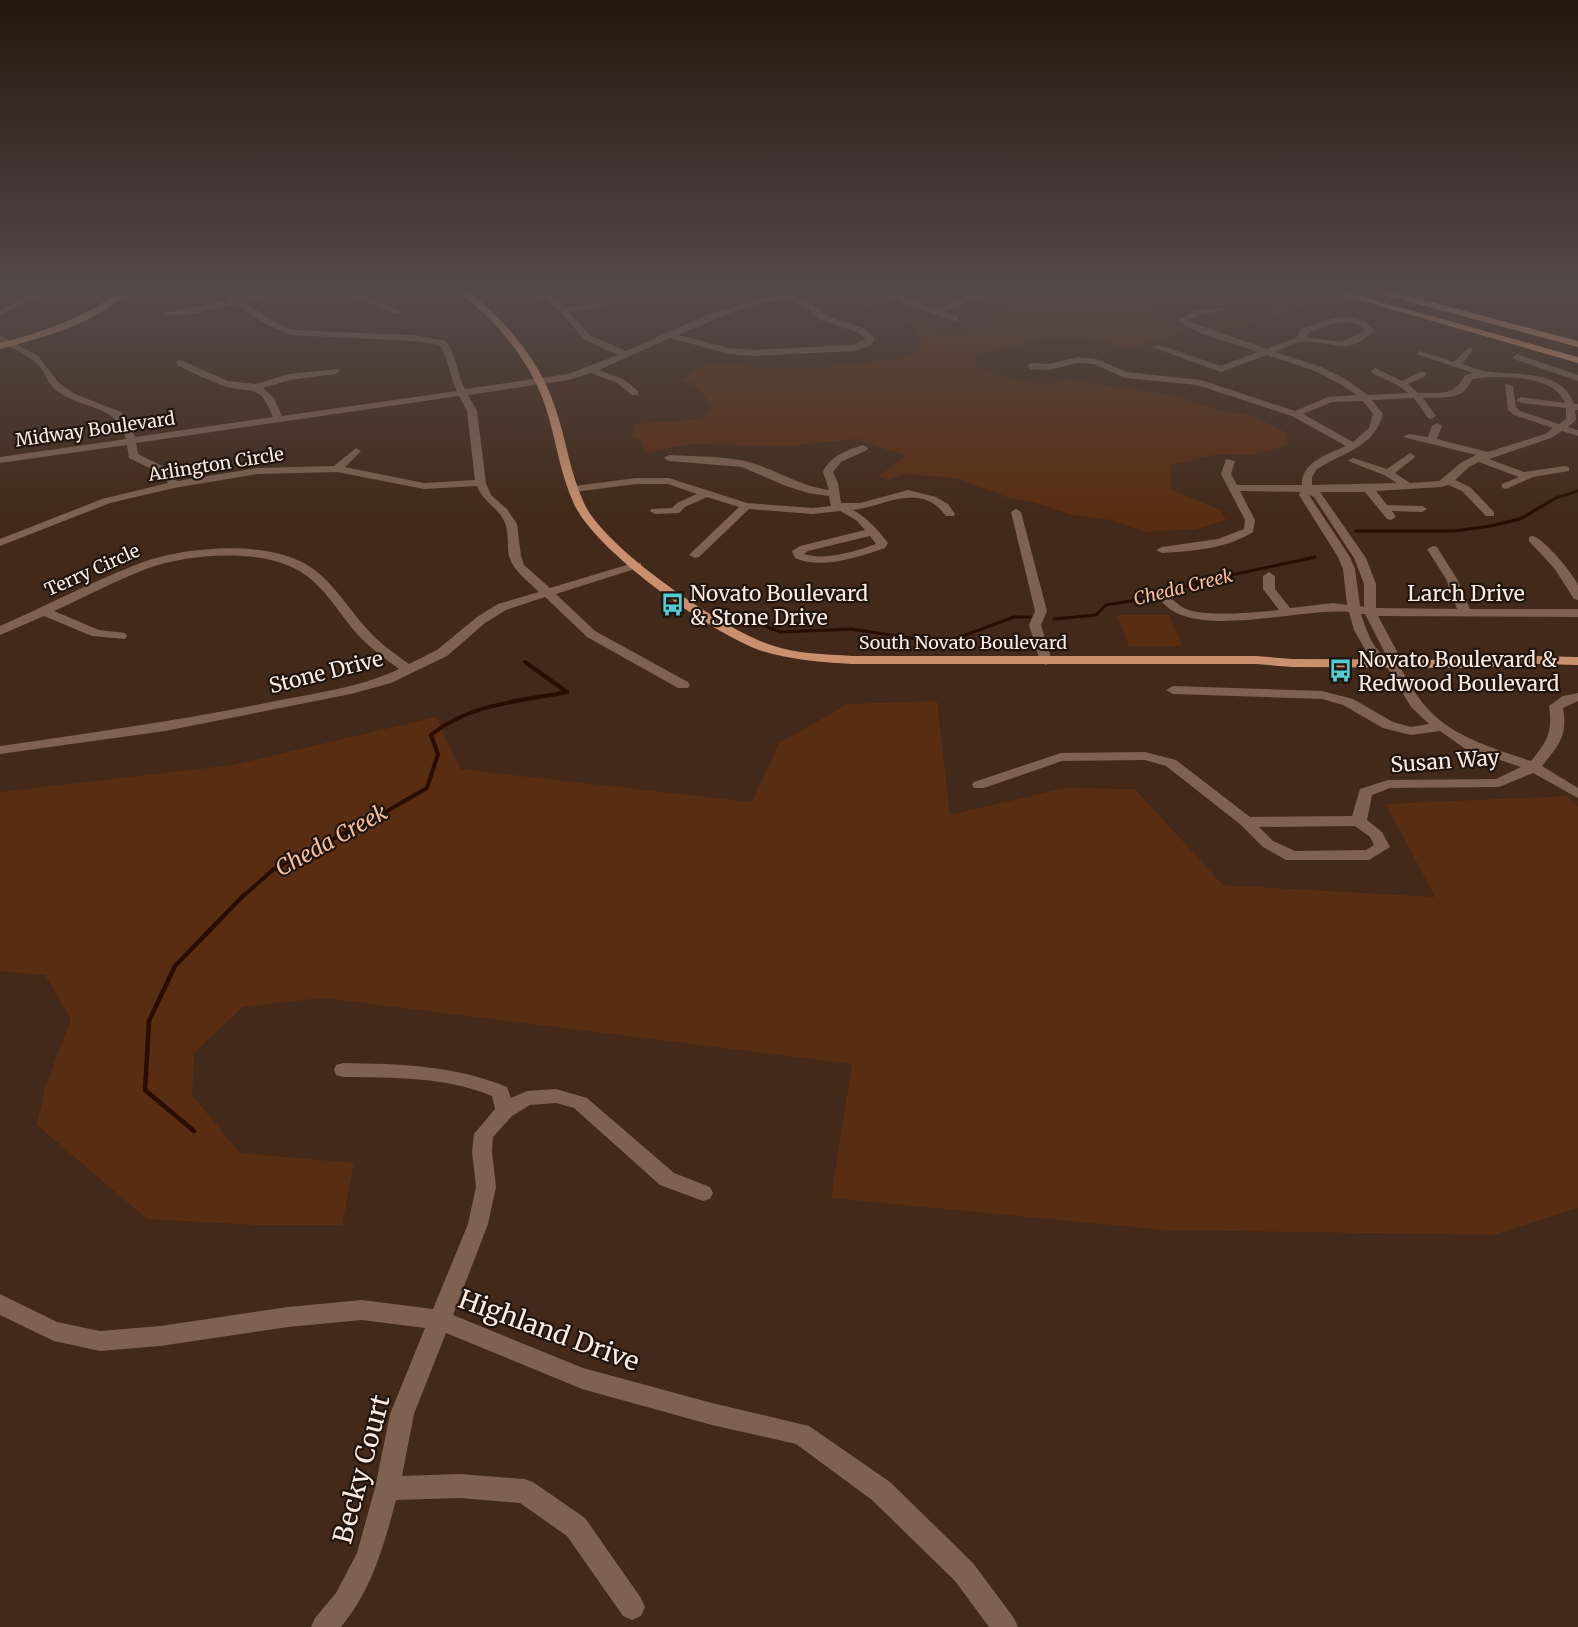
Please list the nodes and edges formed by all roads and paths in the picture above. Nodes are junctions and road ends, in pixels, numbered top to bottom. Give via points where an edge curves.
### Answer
1 (43, 366) edge
2 (186, 366) edge
3 (452, 366) edge
4 (529, 366) edge
5 (599, 366) edge
6 (1031, 366) dead end
7 (1053, 366) edge
8 (1105, 366) edge
9 (1212, 366) edge
10 (1229, 366) edge
11 (1308, 366) edge
12 (1462, 366) edge
13 (1542, 366) edge
14 (591, 370) junction
15 (336, 371) dead end
16 (1376, 371) dead end
17 (1482, 373) junction
18 (1423, 374) dead end
19 (1565, 374) junction
20 (1578, 378) edge
21 (540, 381) junction
22 (1542, 382) junction
23 (1402, 384) junction
24 (1508, 386) dead end
25 (256, 387) junction
26 (462, 392) junction
27 (635, 393) dead end
28 (1367, 397) junction
29 (1418, 397) junction
30 (1521, 400) dead end
31 (1574, 406) edge
32 (1294, 414) junction
33 (278, 418) junction
34 (1560, 429) junction
35 (1578, 433) edge
36 (1408, 437) dead end
37 (132, 441) junction
38 (1432, 441) junction
39 (1353, 446) junction
40 (863, 448) dead end
41 (356, 451) dead end
42 (1410, 456) dead end
43 (1483, 456) junction
44 (669, 458) dead end
45 (0, 460) edge
46 (1230, 461) dead end
47 (1353, 461) dead end
48 (337, 469) junction
49 (1564, 469) dead end
50 (1388, 473) junction
51 (1523, 475) junction
52 (1449, 481) junction
53 (481, 483) junction
54 (174, 485) junction
55 (1408, 486) junction
56 (1506, 486) dead end
57 (1367, 487) junction
58 (1233, 488) junction
59 (574, 489) junction
60 (1307, 489) junction
61 (707, 493) junction
62 (835, 494) junction
63 (746, 506) junction
64 (840, 508) junction
65 (1422, 508) dead end
66 (655, 511) dead end
67 (1016, 512) dead end
68 (950, 514) dead end
69 (1490, 514) dead end
70 (873, 532) junction
71 (1533, 539) dead end
72 (0, 543) edge
73 (1433, 549) dead end
74 (1162, 550) dead end
75 (695, 555) dead end
76 (637, 565) junction
77 (1269, 576) dead end
78 (546, 593) junction
79 (1578, 596) edge
80 (1168, 602) dead end
81 (1354, 610) junction
82 (44, 611) junction
83 (1286, 611) junction
84 (1464, 611) junction
85 (1370, 612) junction
86 (1578, 613) edge
87 (0, 631) edge
88 (121, 636) dead end
89 (1376, 657) junction
90 (1256, 660) junction
91 (1393, 660) junction
92 (1046, 661) junction
93 (1578, 661) edge
94 (409, 670) junction
95 (683, 685) dead end
96 (1173, 690) dead end
97 (1578, 698) edge
98 (1441, 727) junction
99 (0, 750) edge
100 (1534, 767) junction
101 (979, 785) dead end
102 (1578, 794) edge
103 (1359, 821) junction
104 (1246, 822) junction
105 (343, 1070) dead end
106 (506, 1111) junction
107 (703, 1193) dead end
108 (0, 1304) edge
109 (440, 1320) junction
110 (387, 1488) junction
111 (632, 1607) dead end
112 (324, 1627) edge
113 (1005, 1627) edge

1 - 37 street via 56,386 66,393 118,414 127,423
2 - 25 street via 226,384
3 - 26 street
4 - 21 main road, South Novato Boulevard
5 - 14 street, Midway Boulevard
6 - 7 street
8 - 32 street via 1125,375 1198,382
9 - 10 street via 1221,369
11 - 28 street via 1347,383
12 - 17 street
13 - 19 street
14 - 21 street, Midway Boulevard
14 - 27 street via 611,376
15 - 25 street via 289,377
16 - 23 street
17 - 22 street
17 - 29 street via 1468,377 1465,387 1455,394
18 - 23 street
19 - 20 street
19 - 22 street
21 - 26 street, Midway Boulevard
21 - 59 main road, South Novato Boulevard
22 - 31 street via 1567,394
23 - 29 street
24 - 34 street via 1511,408 1517,413
25 - 33 street via 271,400
26 - 33 street, Midway Boulevard
26 - 53 street via 472,411
28 - 29 street
28 - 32 street via 1331,399
28 - 39 street via 1378,414 1378,422 1365,439
29 - 38 street via 1434,421
30 - 31 street
31 - 34 street via 1571,420
32 - 39 street
33 - 37 street, Midway Boulevard
34 - 35 street
34 - 43 street
36 - 38 street
37 - 45 street, Midway Boulevard
37 - 54 street via 133,456 166,472
38 - 43 street
39 - 60 street via 1314,466 1304,479
40 - 62 street via 831,464 828,472
41 - 48 street
42 - 50 street
43 - 51 street
43 - 52 street via 1462,465
44 - 62 street via 742,464 808,490
46 - 58 street via 1226,474
47 - 50 street
48 - 53 street, Arlington Circle via 424,486
48 - 54 street, Arlington Circle via 279,469
49 - 51 street
50 - 55 street
51 - 56 street via 1528,477
52 - 55 street
52 - 69 street via 1466,489
53 - 78 street via 486,496 511,524 519,566
54 - 72 street, Arlington Circle via 106,501
55 - 57 street
57 - 60 street
57 - 65 street via 1387,513
58 - 60 street
58 - 74 street via 1250,520 1249,530 1227,540
59 - 61 street via 654,480
59 - 76 main road, South Novato Boulevard via 598,531
60 - 81 street via 1304,495 1349,569
60 - 85 street via 1318,495 1360,558 1370,584
61 - 63 street
61 - 66 street via 675,510
62 - 64 street
63 - 64 street via 813,511
63 - 75 street
64 - 68 street via 908,493 932,499
64 - 70 street via 860,518
67 - 92 street via 1041,611 1035,625
70 - 70 street via 881,546 818,560 799,556 798,551 804,548
71 - 79 street via 1548,553
73 - 84 street via 1456,586
76 - 78 street, Stone Drive
76 - 92 main road, South Novato Boulevard via 734,634 794,654 852,660
77 - 83 street via 1269,589
78 - 94 street, Stone Drive via 501,607 442,653
78 - 95 street via 591,634
80 - 83 street, Larch Drive via 1191,616 1247,617
81 - 83 street, Larch Drive via 1333,607
81 - 85 street, Larch Drive
81 - 89 street via 1360,630
82 - 87 street, Terry Circle
82 - 88 street via 96,633
82 - 94 street, Terry Circle via 161,561 214,553 256,554 301,567 315,576 370,641
84 - 85 street, Larch Drive
84 - 86 street, Larch Drive
85 - 91 street
89 - 90 main road, South Novato Boulevard via 1288,656
89 - 91 street
90 - 91 main road, South Novato Boulevard
90 - 92 main road, South Novato Boulevard
91 - 93 main road, South Novato Boulevard via 1488,664
91 - 98 street via 1416,704
94 - 99 street, Stone Drive via 351,690 177,725
96 - 98 street via 1322,695 1348,702 1388,725 1411,731
97 - 100 street, Susan Way via 1556,706 1555,741
98 - 100 street via 1469,745
100 - 102 street
100 - 103 street, Susan Way via 1499,783 1388,784 1365,792
101 - 104 street via 1061,757 1145,756 1171,763
103 - 104 street
103 - 104 street via 1377,835 1382,847 1369,855 1292,856 1277,851
105 - 106 street via 433,1074 477,1081 500,1092
106 - 107 street, Becky Court via 527,1098 556,1096 580,1103 667,1179
106 - 109 street, Becky Court via 484,1134 486,1187 478,1224
108 - 109 street, Highland Drive via 54,1331 100,1341 362,1310
109 - 110 street, Becky Court via 402,1414
109 - 113 street, Highland Drive via 582,1378 801,1434 881,1491 964,1572
110 - 111 street via 460,1486 524,1491 576,1527
110 - 112 street, Becky Court via 368,1557 345,1602

